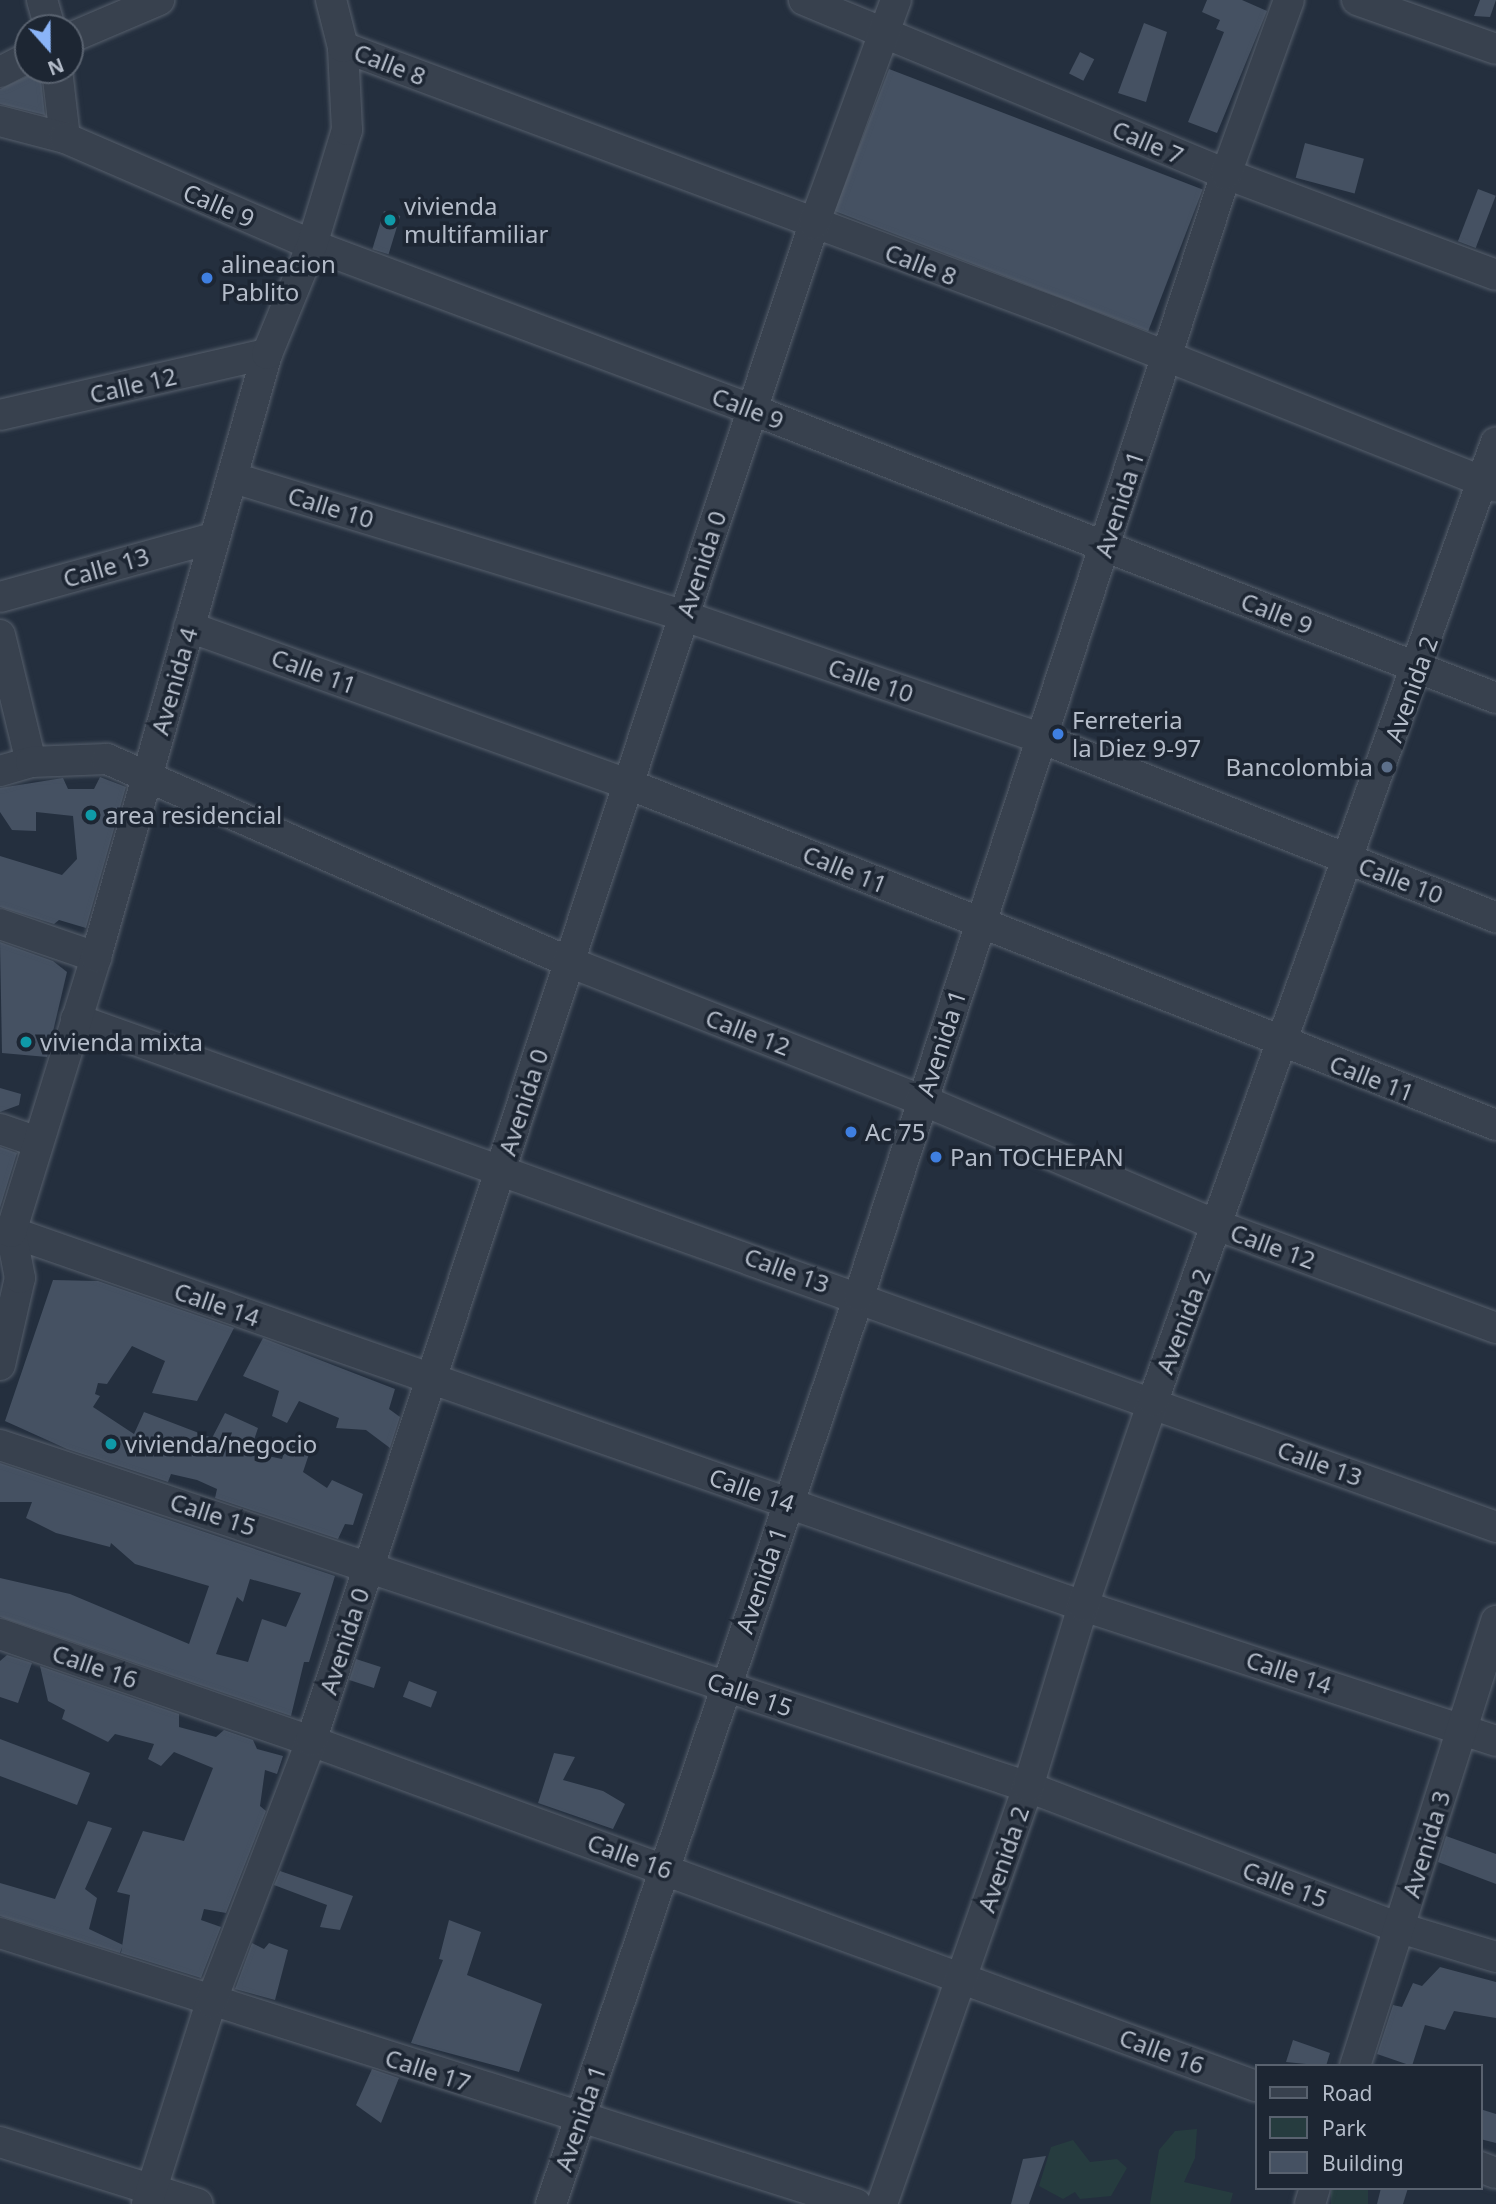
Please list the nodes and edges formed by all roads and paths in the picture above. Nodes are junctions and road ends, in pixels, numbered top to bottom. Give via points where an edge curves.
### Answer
1 (159, 0) edge
2 (331, 0) edge
3 (804, 0) edge
4 (896, 0) edge
5 (1289, 0) edge
6 (1357, 0) edge
7 (84, 32) edge
8 (884, 32) junction
9 (343, 47) junction
10 (1496, 49) edge
11 (59, 84) edge
12 (0, 121) edge
13 (65, 138) junction
14 (1226, 174) junction
15 (814, 224) junction
16 (312, 246) junction
17 (1496, 275) edge
18 (267, 354) junction
19 (1167, 359) junction
20 (752, 410) junction
21 (0, 415) edge
22 (1496, 442) edge
23 (234, 478) junction
24 (1490, 485) edge
25 (213, 538) junction
26 (1105, 546) junction
27 (0, 597) edge
28 (684, 616) junction
29 (189, 627) junction
30 (0, 635) edge
31 (1419, 668) junction
32 (1496, 698) edge
33 (1043, 738) junction
34 (31, 762) junction
35 (0, 771) edge
36 (147, 778) junction
37 (628, 784) junction
38 (1349, 860) junction
39 (1496, 917) edge
40 (0, 923) edge
41 (981, 923) junction
42 (96, 957) junction
43 (569, 962) junction
44 (76, 1019) junction
45 (1279, 1043) junction
46 (922, 1100) junction
47 (1496, 1125) edge
48 (0, 1129) edge
49 (38, 1142) junction
50 (501, 1168) junction
51 (1219, 1226) junction
52 (11, 1232) junction
53 (10, 1277) edge
54 (859, 1296) junction
55 (1496, 1328) edge
56 (0, 1364) edge
57 (431, 1380) junction
58 (1153, 1401) junction
59 (0, 1445) edge
60 (787, 1502) junction
61 (1496, 1527) edge
62 (369, 1566) junction
63 (1083, 1605) junction
64 (1496, 1621) edge
65 (0, 1634) edge
66 (725, 1686) junction
67 (1461, 1728) junction
68 (311, 1741) junction
69 (1496, 1741) edge
70 (1028, 1787) junction
71 (664, 1868) junction
72 (1400, 1928) junction
73 (0, 1933) edge
74 (1496, 1957) edge
75 (962, 1977) junction
76 (211, 2002) junction
77 (1356, 2064) edge
78 (1254, 2085) edge
79 (580, 2119) junction
80 (0, 2142) edge
81 (150, 2198) edge
82 (198, 2204) edge
83 (551, 2204) edge
84 (856, 2204) edge
85 (882, 2204) edge

1 - 7 street
2 - 9 street, Avenida 4
3 - 8 street, Calle 7
4 - 8 street, Avenida 0
5 - 14 street, Avenida 1
6 - 10 street
8 - 14 street, Calle 7
8 - 15 street, Avenida 0
9 - 15 street, Calle 8
9 - 16 street, Avenida 4 via 348,130
11 - 13 street
12 - 13 street, Calle 9
13 - 16 street, Calle 9
14 - 17 street, Calle 7
14 - 19 street, Avenida 1
15 - 19 street, Calle 8 via 1065,316
15 - 20 street, Avenida 0
16 - 18 street, Avenida 4
16 - 20 street, Calle 9
18 - 21 street, Calle 12
18 - 23 street, Avenida 4
19 - 24 street, Calle 8
19 - 26 street, Avenida 1
20 - 26 street, Calle 9
20 - 28 street, Avenida 0
22 - 24 street, Avenida 2
23 - 25 street, Avenida 4
23 - 28 street, Calle 10
24 - 31 street, Avenida 2
25 - 27 street, Calle 13
25 - 29 street, Avenida 4
26 - 31 street, Calle 9
26 - 33 street, Avenida 1
28 - 33 street, Calle 10
28 - 37 street, Avenida 0
29 - 36 street, Avenida 4
29 - 37 street, Calle 11
30 - 34 street
31 - 32 street, Calle 9
31 - 38 street, Avenida 2
33 - 38 street, Calle 10
33 - 41 street, Avenida 1
34 - 35 street, Calle 12
34 - 36 street, Calle 12 via 94,757
36 - 42 street, Avenida 4
36 - 43 street, Calle 12
37 - 41 street, Calle 11
37 - 43 street, Avenida 0
38 - 39 street, Calle 10
38 - 45 street, Avenida 2
40 - 42 street
41 - 45 street, Calle 11
41 - 46 street, Avenida 1
42 - 44 street, Avenida 4
43 - 46 street, Calle 12
43 - 50 street, Avenida 0
44 - 49 street, Avenida 4
44 - 50 street, Calle 13
45 - 47 street, Calle 11
45 - 51 street, Avenida 2
46 - 51 street, Calle 12
46 - 54 street, Avenida 1
48 - 49 street
49 - 52 street, Avenida 4
50 - 54 street, Calle 13
50 - 57 street, Avenida 0
51 - 55 street, Calle 12
51 - 58 street, Avenida 2
52 - 53 street, Avenida 4
52 - 57 street, Calle 14
53 - 56 street, Avenida 4
54 - 58 street, Calle 13
54 - 60 street, Avenida 1
57 - 60 street, Calle 14
57 - 62 street, Avenida 0
58 - 61 street, Calle 13
58 - 63 street, Avenida 2
59 - 62 street, Calle 15
60 - 63 street, Calle 14
60 - 66 street, Avenida 1
62 - 66 street, Calle 15
62 - 68 street, Avenida 0
63 - 67 street, Calle 14
63 - 70 street, Avenida 2
64 - 67 street, Avenida 3
65 - 68 street, Calle 16
66 - 70 street, Calle 15
66 - 71 street, Avenida 1
67 - 69 street, Calle 14
67 - 72 street, Avenida 3
68 - 71 street, Calle 16
68 - 76 street, Avenida 0
70 - 72 street, Calle 15
70 - 75 street, Avenida 2
71 - 75 street, Calle 16
71 - 79 street, Avenida 1
72 - 74 street, Calle 15
72 - 77 street, Avenida 3
73 - 76 street, Calle 17
75 - 78 street, Calle 16
75 - 85 street, Avenida 2
76 - 79 street, Calle 17
76 - 81 street, Avenida 0
79 - 83 street, Avenida 1
79 - 84 street, Calle 17
80 - 81 street
81 - 82 street

